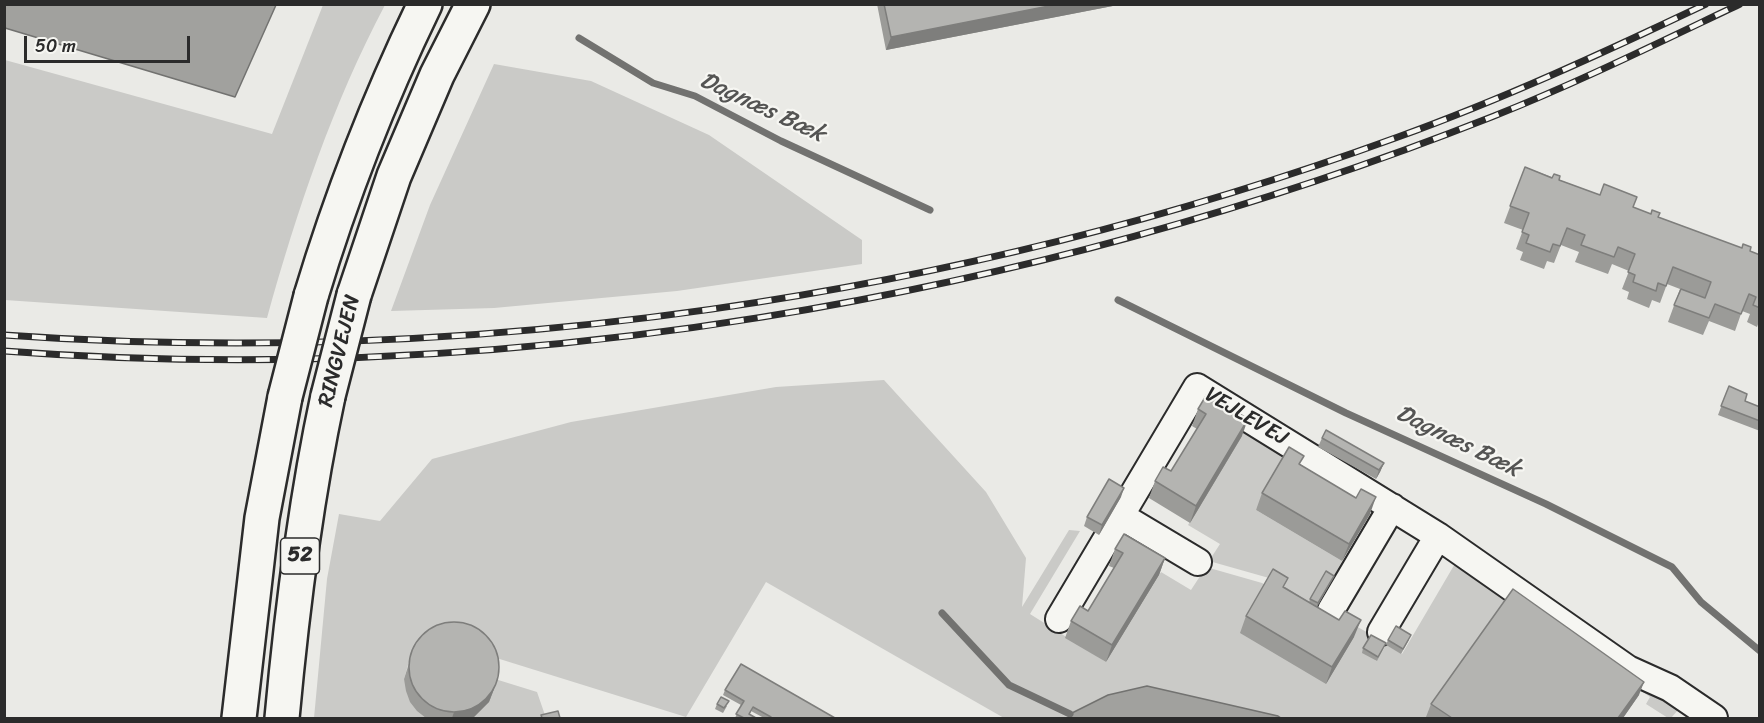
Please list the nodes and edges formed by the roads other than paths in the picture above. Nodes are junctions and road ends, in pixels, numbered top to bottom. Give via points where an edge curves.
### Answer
1 (425, 4) edge
2 (473, 4) edge
3 (1392, 507) junction
4 (1120, 516) junction
5 (1438, 536) junction
6 (1198, 562) dead end
7 (1331, 610) dead end
8 (1059, 619) dead end
9 (1382, 632) dead end
10 (239, 718) edge
11 (282, 718) edge
12 (1714, 718) edge

1 - 10 main road, RINGVEJEN / 52, bridge via 350,176 311,296 285,398 262,518
2 - 11 main road, RINGVEJEN / 52, bridge via 437,75 394,176 354,295 312,469
3 - 4 street, VEJLEVEJ via 1197,387
3 - 5 street, VEJLEVEJ
3 - 7 street
4 - 6 street
4 - 8 street, VEJLEVEJ
5 - 9 street
5 - 12 street, VEJLEVEJ via 1628,669 1670,688

